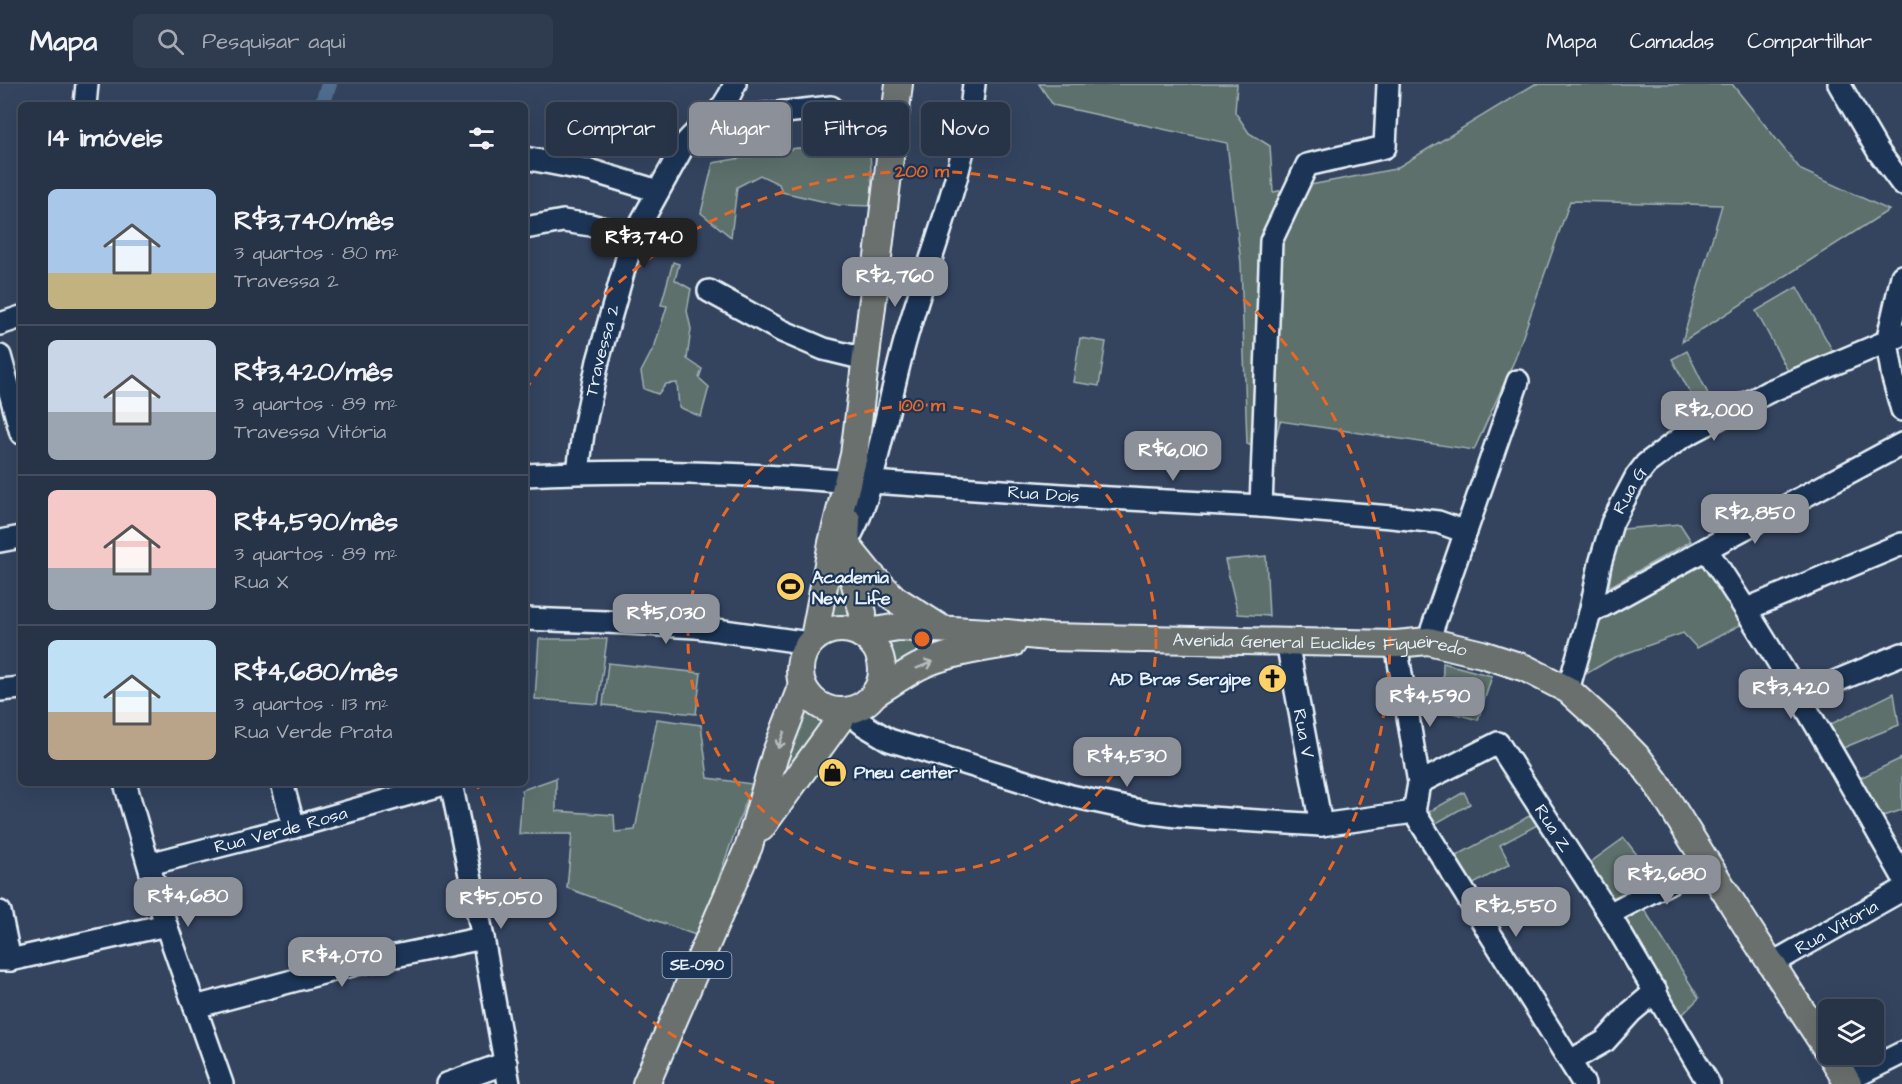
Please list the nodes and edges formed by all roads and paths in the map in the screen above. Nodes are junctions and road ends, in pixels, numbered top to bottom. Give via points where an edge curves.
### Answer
1 (87, 84) edge
2 (735, 84) edge
3 (898, 84) edge
4 (974, 84) edge
5 (1388, 84) edge
6 (1839, 84) edge
7 (85, 102) edge
8 (725, 102) edge
9 (689, 139) edge
10 (528, 159) edge
11 (1902, 184) edge
12 (658, 190) junction
13 (528, 227) edge
14 (633, 237) junction
15 (1902, 276) edge
16 (709, 291) dead end
17 (18, 318) edge
18 (0, 324) edge
19 (1894, 339) edge
20 (0, 356) edge
21 (866, 359) junction
22 (1518, 381) dead end
23 (1902, 410) edge
24 (18, 422) edge
25 (1902, 444) edge
26 (578, 472) junction
27 (528, 475) edge
28 (855, 479) junction
29 (1260, 506) junction
30 (1466, 532) junction
31 (18, 538) edge
32 (0, 541) edge
33 (846, 544) junction
34 (1902, 544) edge
35 (1706, 549) junction
36 (1747, 609) junction
37 (1590, 613) junction
38 (528, 619) edge
39 (942, 629) junction
40 (865, 636) junction
41 (1048, 637) junction
42 (811, 641) junction
43 (1428, 641) junction
44 (1287, 642) junction
45 (1396, 644) junction
46 (1902, 654) edge
47 (802, 685) junction
48 (18, 688) edge
49 (0, 690) edge
50 (1568, 690) junction
51 (874, 694) junction
52 (1800, 696) junction
53 (846, 711) junction
54 (1419, 783) junction
55 (126, 786) edge
56 (283, 786) edge
57 (440, 786) edge
58 (451, 786) edge
59 (1414, 812) junction
60 (1321, 825) junction
61 (294, 828) junction
62 (749, 846) junction
63 (1707, 863) junction
64 (149, 864) junction
65 (1902, 874) edge
66 (1902, 890) edge
67 (0, 912) edge
68 (1609, 914) junction
69 (166, 925) junction
70 (483, 938) junction
71 (5, 960) edge
72 (1771, 964) junction
73 (1656, 991) junction
74 (195, 1007) junction
75 (1818, 1035) edge
76 (1902, 1053) edge
77 (1570, 1061) junction
78 (1837, 1065) edge
79 (507, 1074) edge
80 (218, 1083) edge
81 (1847, 1083) edge
82 (447, 1084) edge
83 (646, 1084) edge
84 (1584, 1084) edge
85 (1709, 1084) edge

1 - 7 street
2 - 8 street, Travessa 2
3 - 21 main road
4 - 28 street via 957,176 906,338
5 - 29 street via 1385,147 1307,165 1271,242
6 - 11 street
9 - 12 street, Travessa 2
10 - 12 street
12 - 14 street, Travessa 2
13 - 14 street via 563,221
14 - 26 street, Travessa 2 via 598,361
15 - 19 street
16 - 21 street via 782,332 824,349
17 - 18 street
19 - 23 street via 1893,378
19 - 37 street, Rua G via 1768,392 1681,438 1646,464 1611,523
20 - 24 street
21 - 28 main road
22 - 30 street
25 - 35 street
26 - 27 street, Rua Dois
26 - 28 street, Rua Dois
28 - 29 street, Rua Dois
28 - 33 main road
28 - 42 main road via 832,543
29 - 30 street, Rua Dois via 1418,519
30 - 43 street
31 - 32 street
33 - 39 main road via 895,599
33 - 40 main road
34 - 36 street
35 - 36 street
35 - 37 street
36 - 52 street
37 - 50 street, Rua G
38 - 42 street via 696,627
39 - 40 main road, Avenida General Euclides Figueiredo via 898,627
39 - 41 main road, Avenida General Euclides Figueiredo
40 - 42 main road via 853,630 832,629
40 - 51 main road via 878,653 882,671
41 - 44 main road, Avenida General Euclides Figueiredo
51 -> 41 main road, Avenida General Euclides Figueiredo via 931,662
42 - 47 main road via 800,663
43 - 45 main road, Avenida General Euclides Figueiredo
43 - 50 main road, Avenida General Euclides Figueiredo via 1525,668
44 - 45 main road, Avenida General Euclides Figueiredo
44 - 60 street, Rua V
45 - 54 street
46 - 52 street
47 - 53 main road via 820,706
47 -> 62 main road, SE-090 via 775,755
48 - 49 street
50 - 63 main road, Avenida General Euclides Figueiredo via 1639,759
51 - 53 main road via 862,705
52 - 65 street
53 - 60 street via 889,740 1071,796 1177,816
53 - 62 main road, SE-090
54 - 59 street
54 - 68 street, Rua Z via 1498,743
55 - 64 street
56 - 61 street
57 - 61 street, Rua Verde Rosa
58 - 70 street
59 - 60 street
59 - 77 street
61 - 64 street, Rua Verde Rosa
62 - 83 main road, SE-090
63 - 68 street
63 - 72 main road, Avenida General Euclides Figueiredo
64 - 69 street
66 - 72 street, Rua Vitória
67 - 71 street
68 - 73 street, Rua Z
69 - 71 street
69 - 74 street
70 - 74 street via 366,962
70 - 79 street
72 - 75 main road, Avenida General Euclides Figueiredo
73 - 77 street via 1605,1041
73 - 85 street, Rua Z
74 - 80 street
76 - 81 street
77 - 84 street
78 - 81 main road, Avenida General Euclides Figueiredo
79 - 82 street

